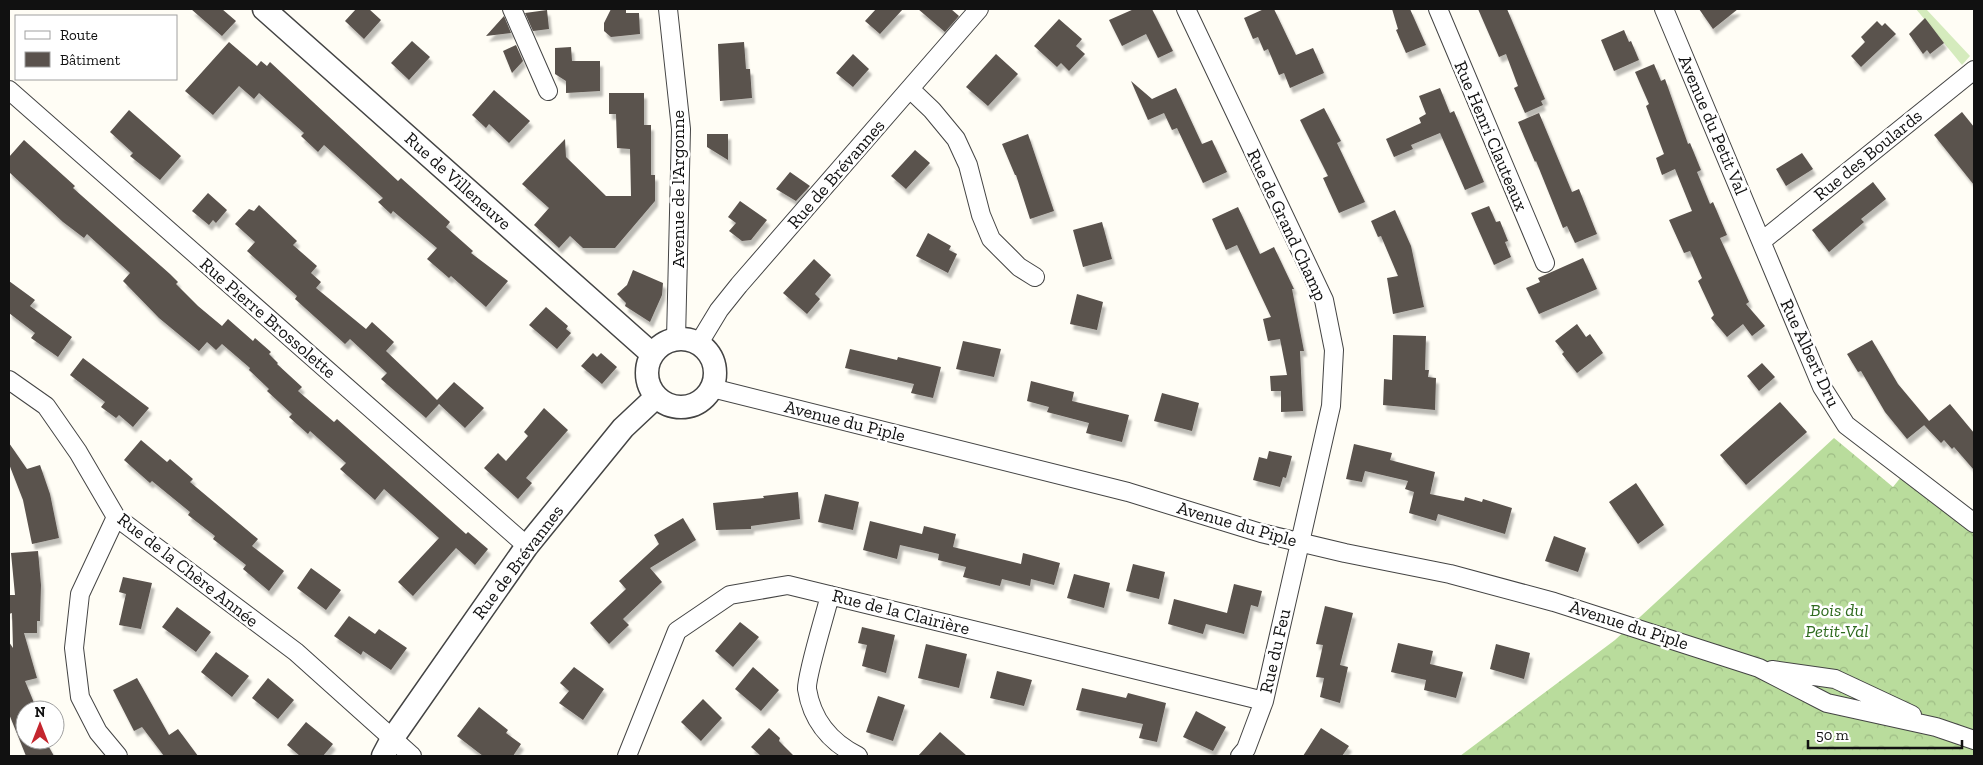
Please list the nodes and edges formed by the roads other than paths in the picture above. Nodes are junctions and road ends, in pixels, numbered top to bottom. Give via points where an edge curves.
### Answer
1 (264, 9) edge
2 (512, 9) edge
3 (668, 9) edge
4 (979, 9) edge
5 (1186, 9) edge
6 (1438, 9) edge
7 (1666, 9) edge
8 (1972, 75) edge
9 (910, 89) junction
10 (9, 90) edge
11 (548, 91) dead end
12 (1762, 241) junction
13 (1545, 263) dead end
14 (1035, 277) dead end
15 (676, 339) junction
16 (699, 343) junction
17 (652, 354) junction
18 (9, 380) edge
19 (712, 388) junction
20 (656, 396) junction
21 (116, 518) junction
22 (1974, 523) edge
23 (1300, 542) junction
24 (527, 546) junction
25 (830, 595) junction
26 (1759, 668) junction
27 (1264, 701) junction
28 (1936, 727) junction
29 (1974, 740) edge
30 (388, 748) edge
31 (118, 756) edge
32 (374, 756) edge
33 (412, 756) edge
34 (627, 756) edge
35 (858, 756) edge
36 (1240, 756) edge

1 - 17 street, Rue de Villeneuve
2 - 11 street
3 - 15 street, Avenue de l'Argonne via 681,129
4 - 9 street, Rue de Brévannes
5 - 23 street, Rue de Grand Champ via 1324,300 1334,350 1331,406
6 - 13 street, Rue Henri Clauteaux
7 - 12 street, Avenue du Petit Val
8 - 12 street, Rue des Boulards
9 - 14 street via 956,139 968,165 991,239 1019,267
9 - 16 street, Rue de Brévannes via 739,285
10 - 24 street, Rue Pierre Brossolette
12 - 22 street, Rue Albert Dru via 1822,387 1846,425
15 - 16 street
15 - 17 street via 664,343
16 - 19 street via 714,361 716,371
17 - 20 street via 647,377
18 - 21 street, Rue de la Chère Année via 46,406 78,452
19 - 20 street via 704,399 684,407 673,406
19 - 23 street, Avenue du Piple via 1128,492
20 - 24 street, Rue de Brévannes via 623,428
21 - 30 street, Rue de la Chère Année via 296,652
21 - 31 street via 80,594 74,648 80,697 98,732
23 - 26 street, Avenue du Piple via 1450,574 1545,599
23 - 27 street, Rue du Feu
24 - 30 street, Rue de Brévannes
25 - 27 street, Rue de la Clairière
25 - 34 street, Rue de la Clairière via 788,585 730,595 677,630
25 - 35 street via 807,687 817,720 838,747
26 - 28 street, Avenue du Piple via 1826,703
26 - 28 street, Avenue du Piple via 1835,679
27 - 36 street, Rue du Feu via 1246,749
28 - 29 street, Avenue du Piple
30 - 32 street, Rue de Brévannes
30 - 33 street

